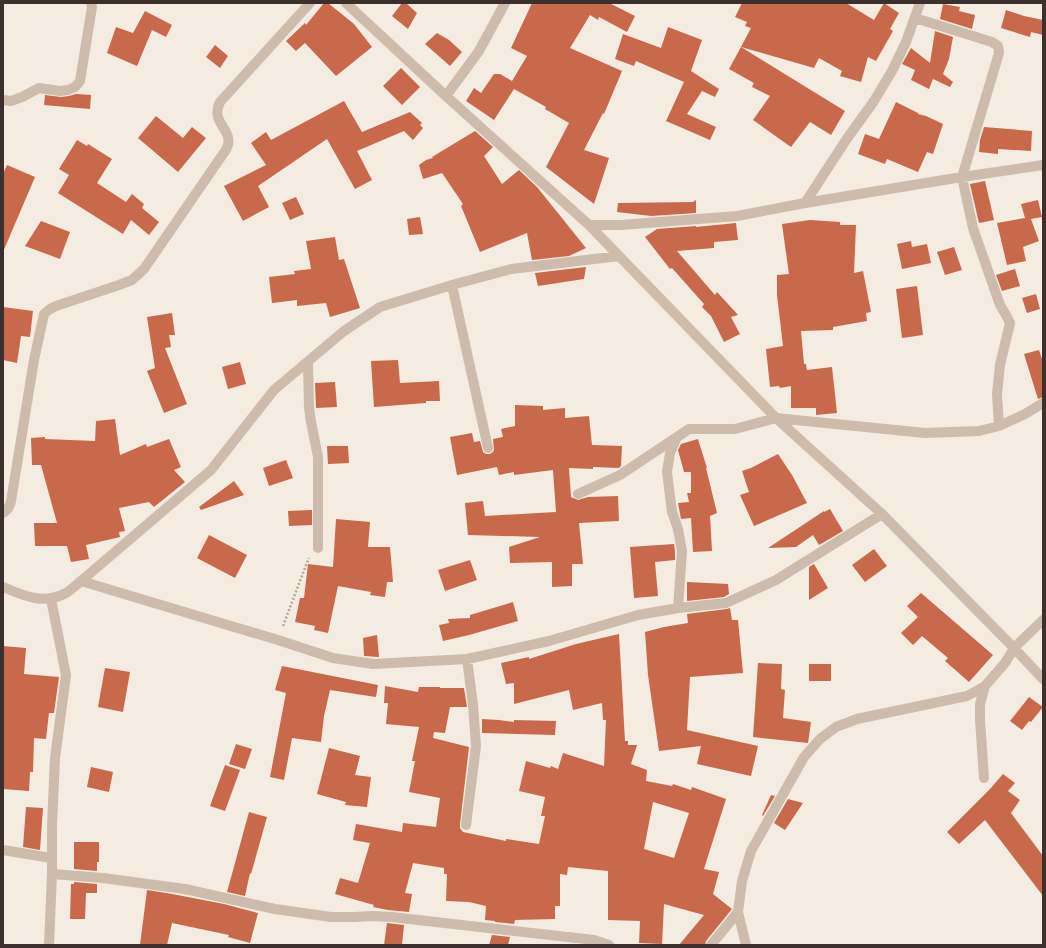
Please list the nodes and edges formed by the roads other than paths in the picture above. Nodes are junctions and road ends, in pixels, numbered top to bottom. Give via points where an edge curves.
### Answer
1 (91, 3) edge
2 (310, 3) edge
3 (346, 3) edge
4 (505, 3) edge
5 (920, 3) edge
6 (915, 18) junction
7 (446, 96) junction
8 (3, 100) edge
9 (1043, 165) edge
10 (962, 177) junction
11 (805, 203) junction
12 (589, 225) junction
13 (619, 256) junction
14 (452, 285) junction
15 (308, 363) junction
16 (1043, 403) edge
17 (776, 418) junction
18 (1000, 426) junction
19 (677, 437) junction
20 (488, 448) dead end
21 (578, 494) dead end
22 (3, 512) edge
23 (882, 514) junction
24 (318, 548) road end
25 (81, 582) junction
26 (3, 587) edge
27 (52, 599) junction
28 (678, 608) junction
29 (1043, 620) edge
30 (1014, 648) junction
31 (467, 660) junction
32 (1043, 679) edge
33 (984, 686) junction
34 (984, 778) dead end
35 (466, 825) dead end
36 (3, 850) edge
37 (51, 858) junction
38 (52, 874) junction
39 (738, 912) junction
40 (49, 945) edge
41 (609, 945) edge
42 (711, 945) edge
43 (746, 945) edge

1 - 8 street via 80,81 75,87 60,91 39,88 11,101
2 - 22 street via 220,102 216,110 228,136 226,150 144,269 132,280 56,306 44,314 10,506
3 - 7 street
4 - 7 street via 479,51
5 - 6 street
6 - 10 street via 998,46 999,53
6 - 11 street via 892,71
7 - 12 street
9 - 10 street
10 - 11 street
10 - 18 street via 972,228 1000,305 1010,323 996,394
11 - 12 street via 737,216
12 - 13 street
13 - 14 street via 511,269
13 - 17 street
14 - 15 street via 380,307 344,331
14 - 20 street
15 - 24 street via 309,406 318,458
15 - 25 street via 274,390 211,470
16 - 18 street
17 - 18 street via 925,433 979,430
17 - 19 street via 735,429 689,429
17 - 23 street
19 - 21 street via 620,475
19 - 28 street via 670,453 667,472 672,512 682,551
23 - 28 street via 776,580 726,603
23 - 30 street
25 - 27 street
25 - 31 street via 333,658 373,664
26 - 27 street via 36,599
27 - 37 street via 66,675 55,758
28 - 31 street via 638,615 549,642
29 - 30 street
30 - 32 street
30 - 33 street via 1005,663
31 - 35 street via 476,746
33 - 34 street via 980,704
33 - 39 street via 967,696 857,720 836,727 820,739 804,757 751,851 742,881
36 - 37 street
37 - 38 street
38 - 40 street
38 - 41 street via 103,878 186,890 275,909 331,917 392,916 594,940
39 - 42 street
39 - 43 street

